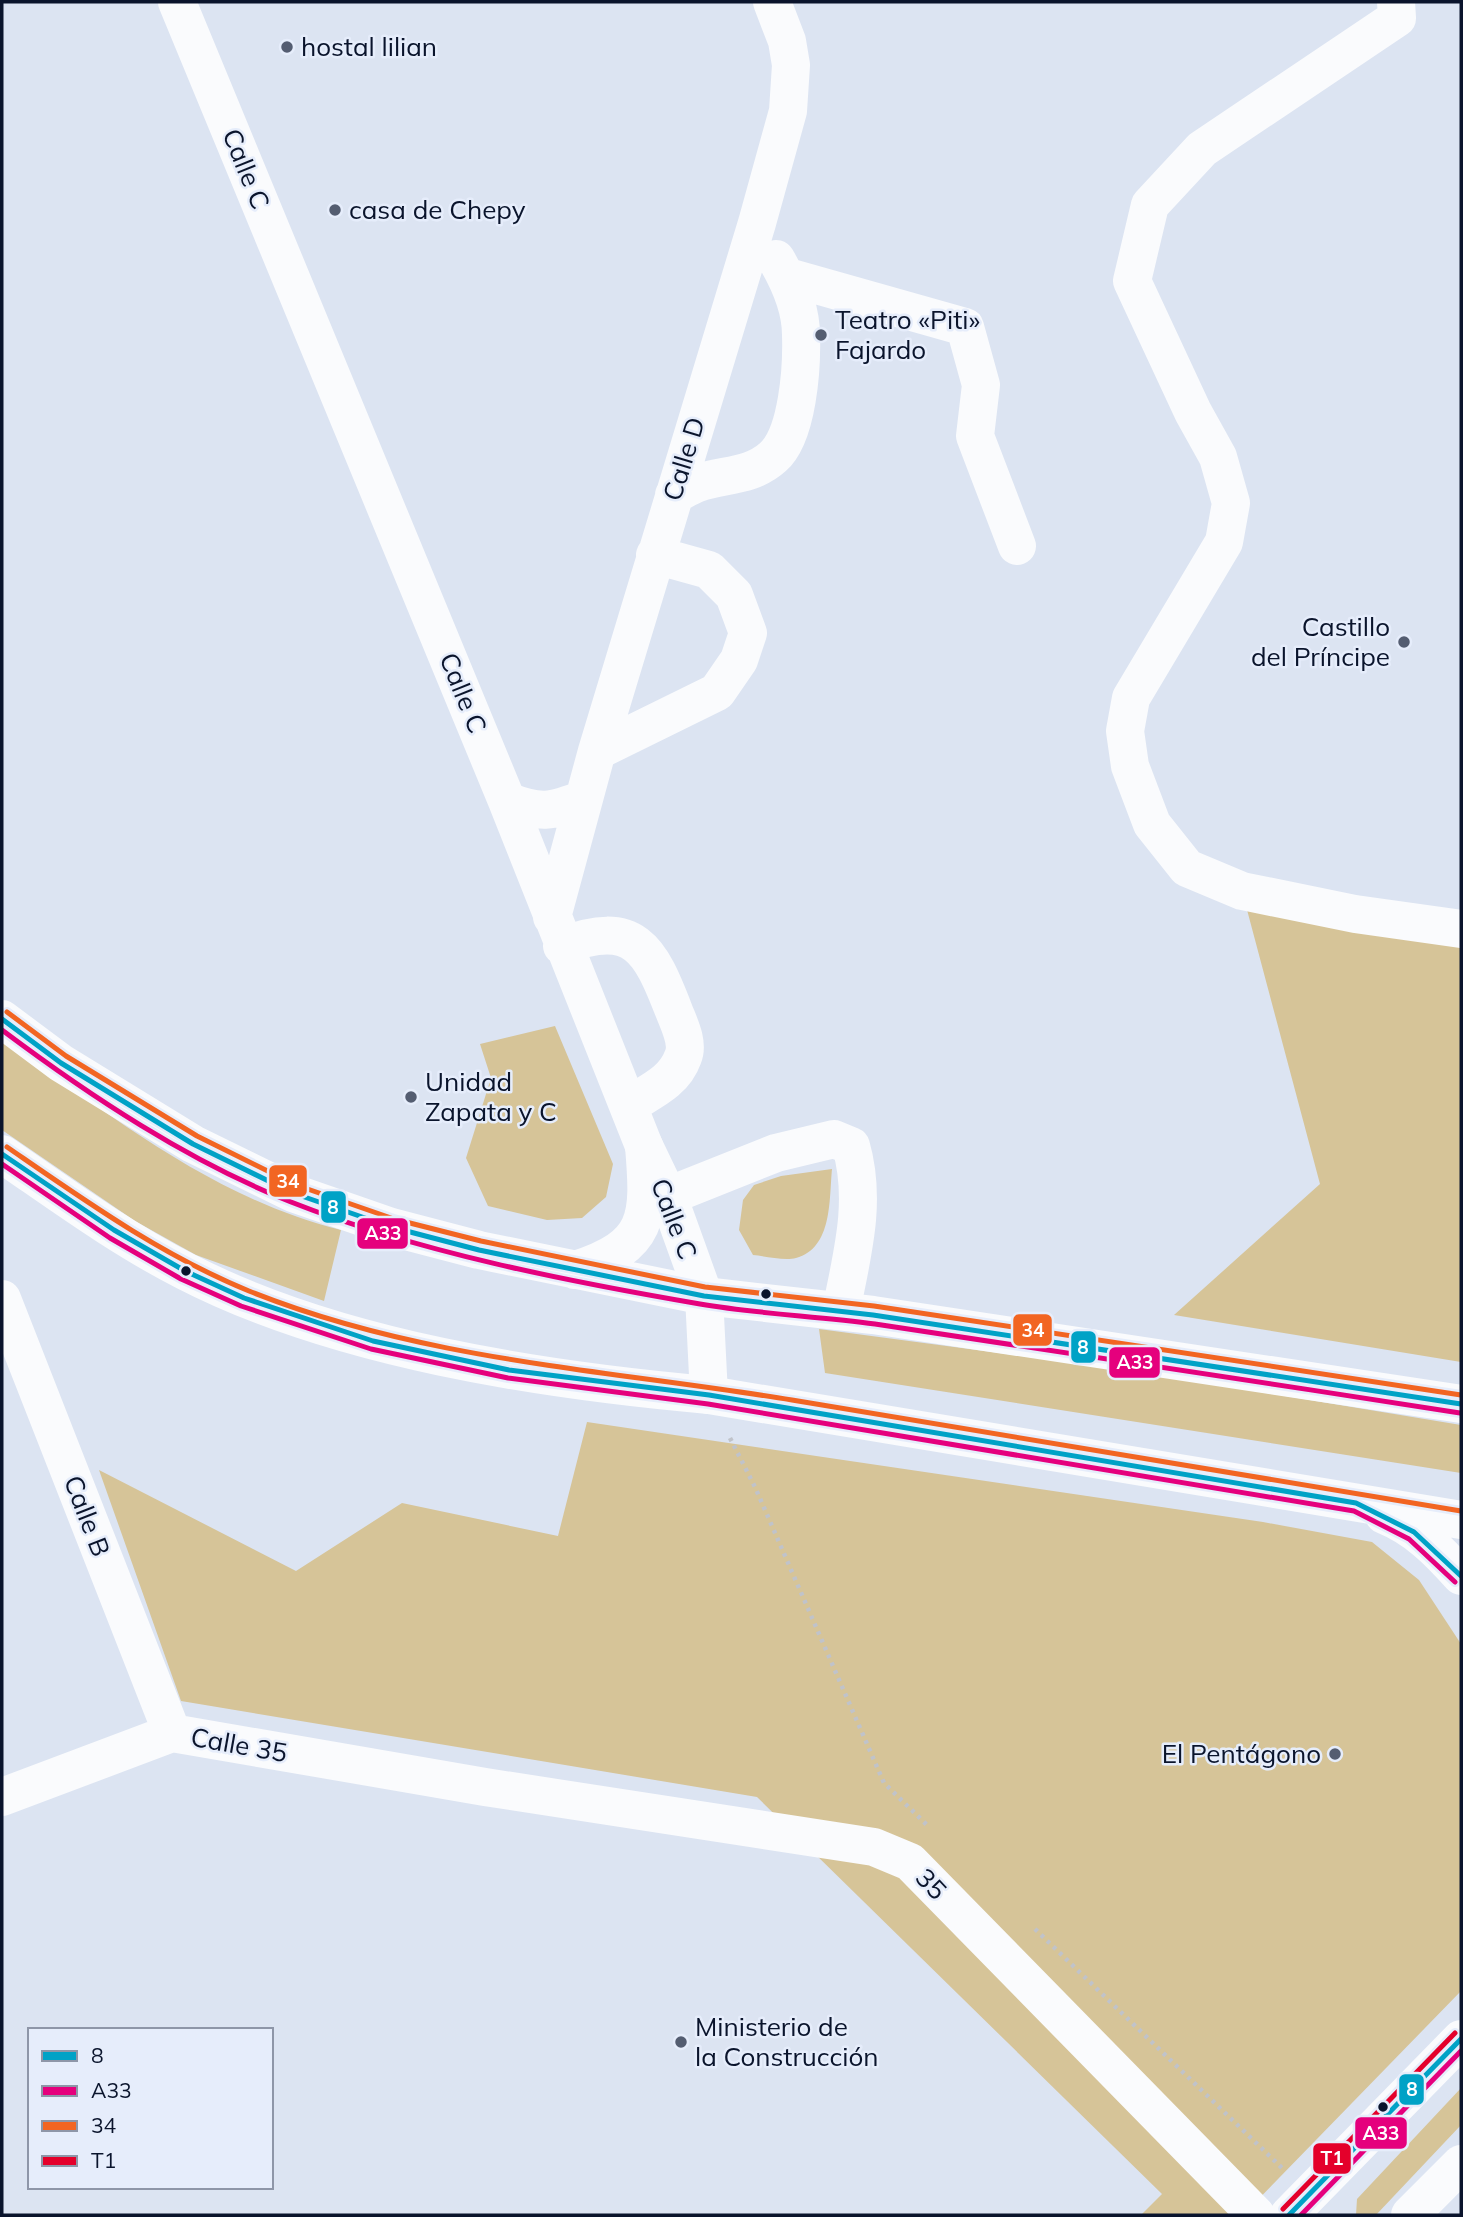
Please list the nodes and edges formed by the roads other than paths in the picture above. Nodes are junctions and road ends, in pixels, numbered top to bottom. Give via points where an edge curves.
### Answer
1 (177, 2) edge
2 (772, 2) edge
3 (1396, 2) edge
4 (757, 223) junction
5 (788, 277) junction
6 (674, 495) junction
7 (1017, 546) dead end
8 (656, 555) junction
9 (597, 751) junction
10 (583, 799) junction
11 (507, 801) junction
12 (1461, 929) edge
13 (557, 931) junction
14 (2, 1019) edge
15 (629, 1105) junction
16 (644, 1146) junction
17 (2, 1154) edge
18 (668, 1196) junction
19 (575, 1270) junction
20 (704, 1296) junction
21 (2, 1299) edge
22 (841, 1311) junction
23 (709, 1395) junction
24 (1461, 1404) edge
25 (1356, 1503) junction
26 (1461, 1520) edge
27 (1461, 1576) edge
28 (172, 1733) junction
29 (485, 1787) joint
30 (2, 1797) edge
31 (1461, 2039) edge
32 (1461, 2164) edge
33 (1299, 2205) edge
34 (1256, 2215) edge
35 (1409, 2215) edge

1 - 11 main road, Calle C
2 - 4 main road, Calle D via 787,41 792,91
3 - 12 main road via 1397,18 1202,149 1150,205 1132,281 1218,457 1231,503 1224,542 1131,698 1125,731 1130,766 1152,824 1186,868 1242,891
4 - 5 main road
4 - 6 main road, Calle D
5 - 6 main road via 802,333 798,394 786,437 774,457 750,473 698,483
5 - 7 main road via 965,327 981,384 975,436
6 - 8 main road, Calle D
8 - 9 main road, Calle D
8 - 9 main road via 709,570 734,594 748,633 740,660 717,692
9 - 10 main road, Calle D
10 - 11 main road via 555,811 537,812
10 - 13 main road, Calle D
11 - 13 main road, Calle C
13 - 15 main road, Calle C
13 - 15 main road via 617,937 643,950 657,966 685,1053 672,1078
14 - 19 main road via 61,1063 193,1144 293,1193 391,1227
15 - 16 main road, Calle C
16 - 18 main road, Calle C
16 - 19 main road via 648,1198 639,1231 622,1250
17 - 23 main road via 116,1232 186,1272 331,1329 424,1352 617,1387
18 - 20 main road, Calle C
18 - 22 main road via 776,1153 834,1139 851,1146 858,1171 859,1223
19 - 20 main road
20 - 22 main road
20 - 23 main road, Calle C
21 - 28 main road, Calle B
22 - 24 main road
23 - 25 main road
25 - 26 main road
25 - 27 main road via 1406,1524
28 - 29 main road, Calle 35
28 - 30 main road, Calle 35
29 - 34 main road, 35 via 874,1847 910,1862
31 - 33 main road
32 - 35 main road

